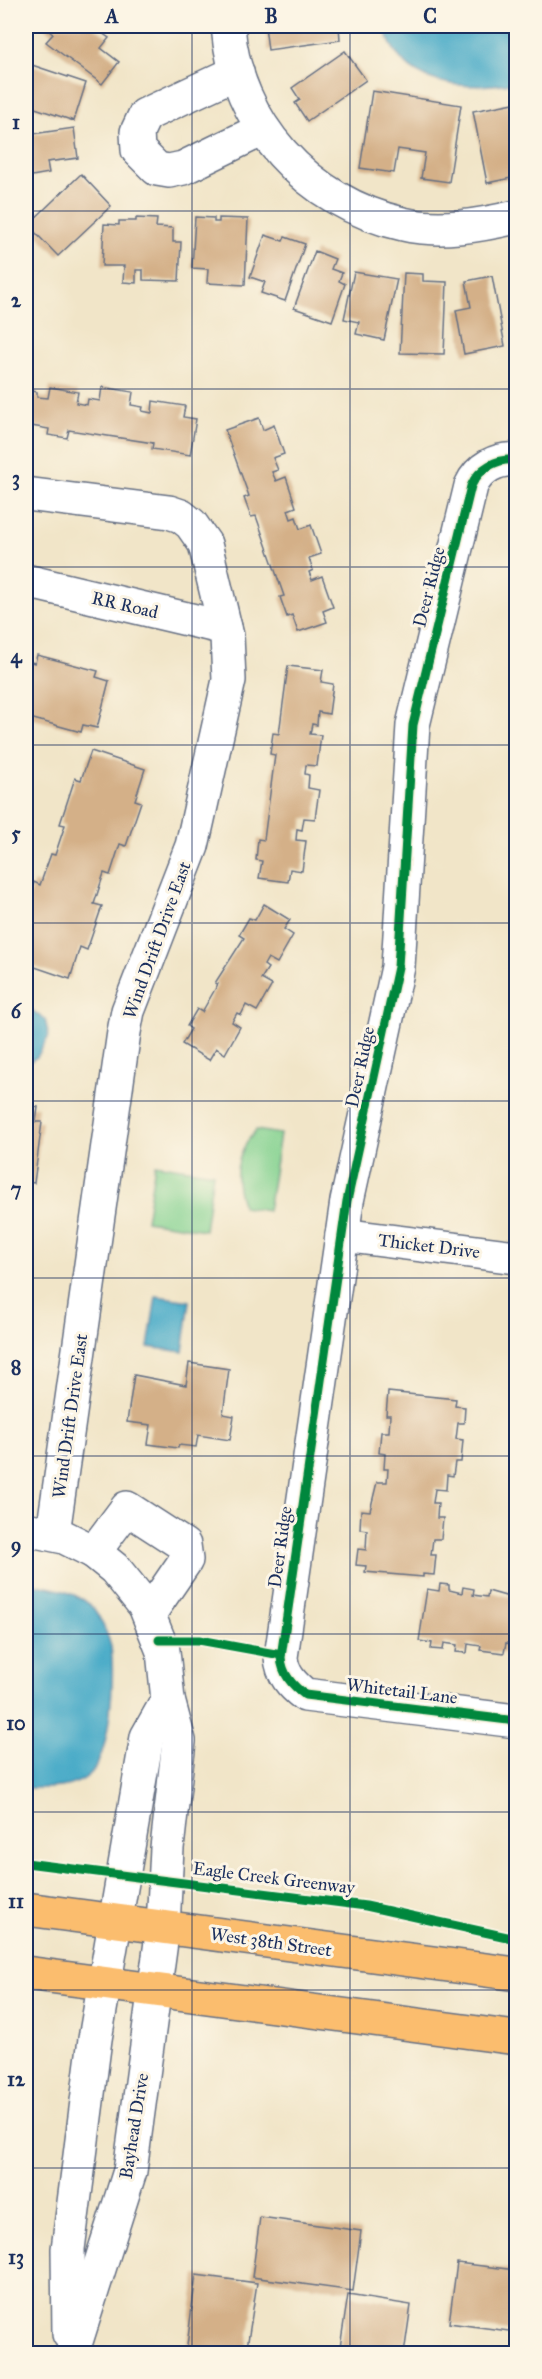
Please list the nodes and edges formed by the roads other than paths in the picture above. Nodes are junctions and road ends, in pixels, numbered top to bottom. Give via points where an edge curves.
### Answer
1 (228, 26) edge
2 (237, 72) junction
3 (263, 129) junction
4 (516, 217) edge
5 (502, 463) edge
6 (26, 494) edge
7 (26, 581) edge
8 (225, 628) junction
9 (342, 1234) junction
10 (516, 1257) edge
11 (39, 1531) edge
12 (94, 1552) junction
13 (149, 1614) junction
14 (289, 1680) joint
15 (168, 1700) junction
16 (516, 1721) edge
17 (26, 1909) edge
18 (116, 1920) junction
19 (163, 1927) junction
20 (26, 1973) edge
21 (516, 1974) edge
22 (104, 1984) junction
23 (153, 1990) junction
24 (516, 2038) edge
25 (71, 2354) edge

1 - 2 street
2 - 3 street
2 - 3 street via 145,115 137,132 138,150 157,170 169,171
3 - 4 street via 294,166 320,189 353,208 415,226 466,227
5 - 9 street, Deer Ridge via 480,472 471,486 413,725 398,967
6 - 8 street, Wind Drift Drive East via 181,516 205,544
7 - 8 street, RR Road
8 - 11 street, Wind Drift Drive East via 228,688 192,846 128,1011
9 - 10 street, Thicket Drive
9 - 14 street, Deer Ridge via 281,1657
11 - 12 street, Bayhead Drive
12 - 13 street, Bayhead Drive via 115,1569
12 - 13 street via 127,1508 184,1545 186,1560
13 - 15 street, Bayhead Drive via 163,1651
14 - 16 street, Whitetail Lane via 305,1695
15 - 18 street, Bayhead Drive via 147,1737
15 - 19 street, Bayhead Drive via 179,1742
17 - 18 main road, West 38th Street
18 - 19 main road, West 38th Street
18 - 22 street, Bayhead Drive
19 - 21 main road, West 38th Street
19 - 23 street, Bayhead Drive
20 - 22 main road
22 - 23 main road
22 - 25 street, Bayhead Drive via 68,2249
23 - 24 main road
23 - 25 street, Bayhead Drive via 130,2171

